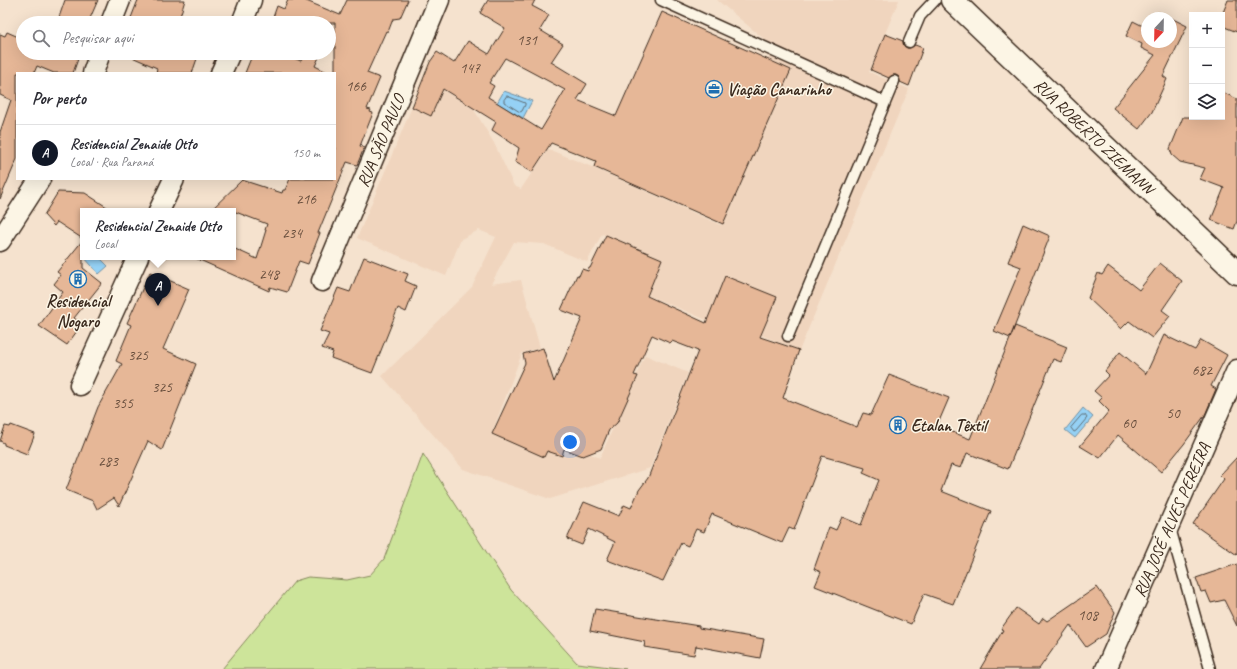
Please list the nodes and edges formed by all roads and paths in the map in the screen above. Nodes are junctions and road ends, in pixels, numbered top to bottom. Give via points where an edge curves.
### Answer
1 (120, 0) edge
2 (251, 0) edge
3 (439, 0) edge
4 (661, 0) edge
5 (936, 0) edge
6 (952, 0) edge
7 (114, 16) edge
8 (245, 16) edge
9 (910, 42) dead end
10 (98, 60) edge
11 (227, 60) edge
12 (93, 72) edge
13 (221, 72) edge
14 (894, 81) dead end
15 (885, 102) junction
16 (39, 180) edge
17 (174, 180) edge
18 (160, 208) edge
19 (0, 241) edge
20 (137, 260) edge
21 (1237, 273) edge
22 (322, 281) dead end
23 (788, 336) dead end
24 (1237, 370) edge
25 (80, 385) dead end
26 (1169, 524) junction
27 (1106, 669) edge
28 (1210, 669) edge

1 - 7 street
2 - 8 street
3 - 22 street, RUA SÃO PAULO
4 - 15 lane
5 - 9 lane via 920,16
6 - 21 main road, RUA ROBERTO ZIEMANN
10 - 12 street
11 - 13 street
14 - 15 lane
15 - 23 lane
16 - 19 street
17 - 18 street
20 - 25 street
24 - 26 street, RUA JOSÉ ALVES PEREIRA
26 - 27 street, RUA JOSÉ ALVES PEREIRA
26 - 28 lane

